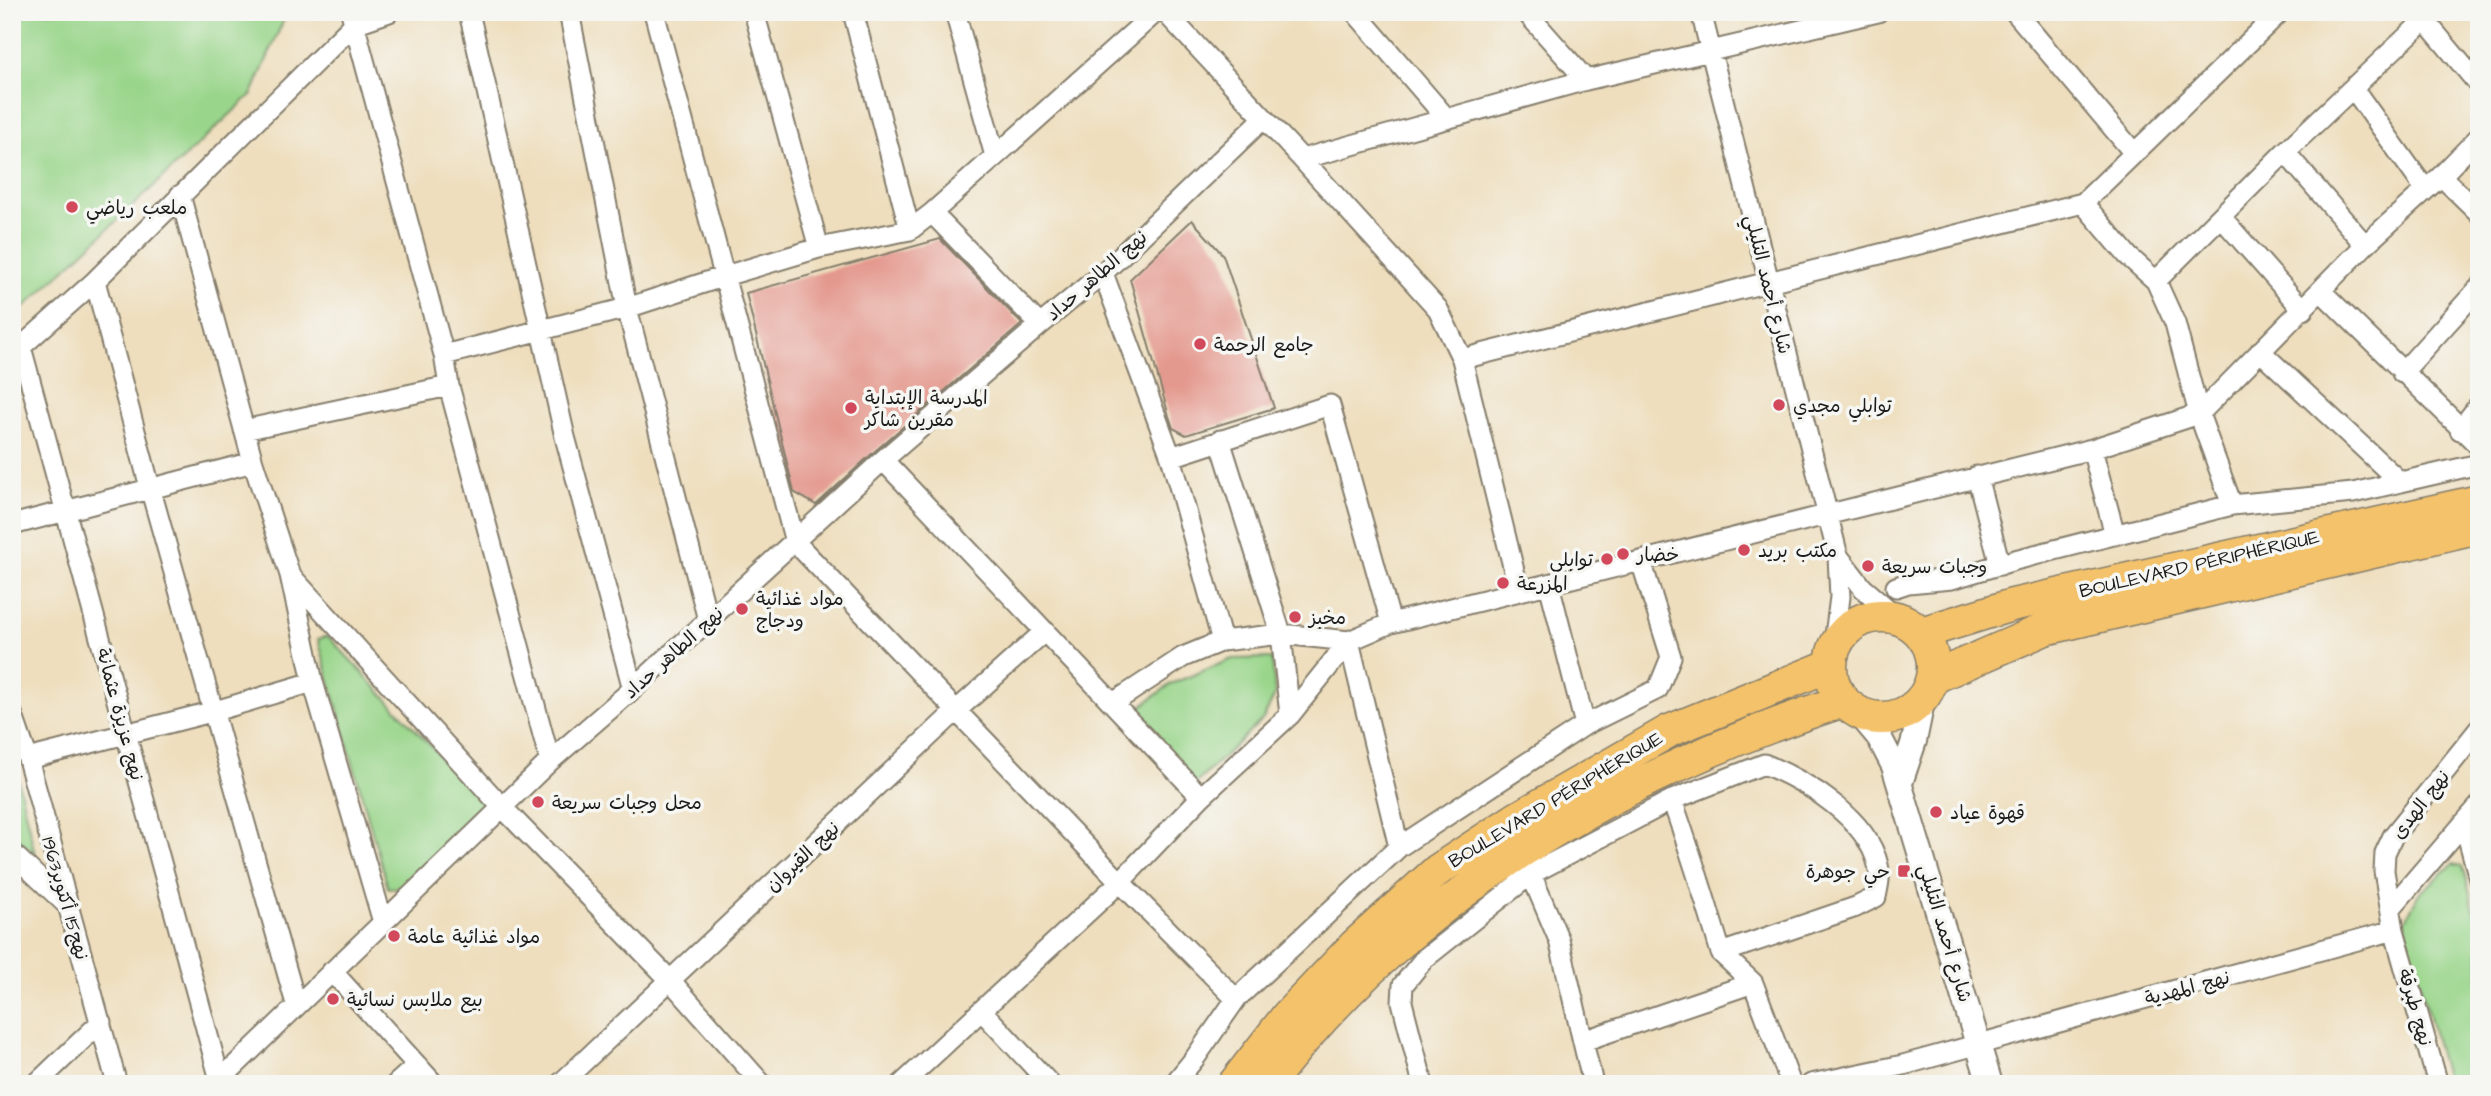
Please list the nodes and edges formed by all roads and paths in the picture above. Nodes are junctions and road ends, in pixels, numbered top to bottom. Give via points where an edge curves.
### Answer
1 (389, 12) edge
2 (469, 12) edge
3 (569, 12) edge
4 (654, 12) edge
5 (754, 12) edge
6 (853, 12) edge
7 (955, 12) edge
8 (1156, 12) edge
9 (1165, 12) edge
10 (1355, 12) edge
11 (1525, 12) edge
12 (1701, 12) edge
13 (1878, 12) edge
14 (2015, 12) edge
15 (2280, 12) edge
16 (2425, 15) edge
17 (352, 18) edge
18 (1709, 52) junction
19 (1586, 80) junction
20 (2479, 85) edge
21 (2353, 88) junction
22 (1263, 118) junction
23 (1447, 120) junction
24 (2479, 137) edge
25 (2285, 152) junction
26 (2134, 153) junction
27 (995, 156) junction
28 (1302, 159) junction
29 (2441, 176) junction
30 (2426, 189) junction
31 (180, 195) junction
32 (2083, 203) junction
33 (932, 213) junction
34 (2479, 213) edge
35 (2221, 216) junction
36 (910, 230) junction
37 (2365, 245) junction
38 (819, 248) junction
39 (1103, 273) junction
40 (725, 275) junction
41 (95, 281) junction
42 (2156, 281) junction
43 (1768, 282) junction
44 (2479, 288) edge
45 (2321, 291) junction
46 (627, 308) junction
47 (2303, 310) junction
48 (1040, 325) junction
49 (542, 330) junction
50 (17, 351) edge
51 (2260, 351) junction
52 (444, 355) junction
53 (1462, 359) junction
54 (2402, 373) junction
55 (449, 386) junction
56 (2479, 405) edge
57 (2199, 414) junction
58 (244, 430) junction
59 (2460, 430) junction
60 (1220, 440) junction
61 (2479, 446) edge
62 (2092, 449) junction
63 (1171, 457) junction
64 (883, 460) junction
65 (253, 462) junction
66 (2479, 464) edge
67 (1977, 476) junction
68 (2399, 481) junction
69 (151, 491) junction
70 (2479, 501) edge
71 (2232, 505) junction
72 (66, 513) junction
73 (1828, 514) junction
74 (12, 526) edge
75 (2479, 527) edge
76 (2115, 535) junction
77 (795, 542) junction
78 (1838, 556) junction
79 (1641, 561) junction
80 (2000, 565) junction
81 (290, 575) junction
82 (1549, 584) junction
83 (1518, 591) junction
84 (1905, 613) junction
85 (708, 620) junction
86 (1391, 623) junction
87 (1045, 631) junction
88 (1281, 634) junction
89 (1222, 640) junction
90 (1349, 641) junction
91 (1832, 658) junction
92 (313, 682) junction
93 (1928, 688) junction
94 (633, 689) junction
95 (1113, 703) junction
96 (1851, 707) junction
97 (957, 710) junction
98 (215, 711) junction
99 (12, 713) edge
100 (1290, 715) junction
101 (1585, 725) junction
102 (2479, 729) edge
103 (126, 733) junction
104 (27, 759) junction
105 (550, 761) junction
106 (1900, 783) junction
107 (1201, 797) junction
108 (1672, 800) junction
109 (2479, 806) edge
110 (502, 807) junction
111 (2464, 823) junction
112 (1399, 847) junction
113 (12, 853) edge
114 (1531, 874) junction
115 (2479, 878) edge
116 (1120, 882) junction
117 (68, 906) junction
118 (2391, 908) junction
119 (383, 922) junction
120 (2394, 930) junction
121 (1721, 953) junction
122 (332, 971) junction
123 (670, 980) junction
124 (1753, 983) junction
125 (1236, 999) junction
126 (296, 1004) junction
127 (982, 1011) junction
128 (101, 1022) junction
129 (1583, 1041) junction
130 (1979, 1043) junction
131 (417, 1065) junction
132 (218, 1082) edge
133 (1423, 1083) edge
134 (2435, 1083) edge
135 (36, 1084) edge
136 (117, 1084) edge
137 (397, 1084) edge
138 (434, 1084) edge
139 (560, 1084) edge
140 (762, 1084) edge
141 (902, 1084) edge
142 (1050, 1084) edge
143 (1174, 1084) edge
144 (1234, 1084) edge
145 (1268, 1084) edge
146 (1592, 1084) edge
147 (1791, 1084) edge
148 (1811, 1084) edge
149 (1990, 1084) edge

1 - 17 street
2 - 49 street
3 - 46 street
4 - 40 street
5 - 38 street
6 - 36 street
7 - 27 street
8 - 27 street
9 - 22 street
10 - 23 street
11 - 19 street
12 - 18 street, شارع أحمد التليلي
13 - 18 street
14 - 26 street
15 - 26 street
16 - 20 street
16 - 21 street
17 - 31 street
17 - 52 street
18 - 19 street
18 - 43 street, شارع أحمد التليلي
19 - 23 street
21 - 25 street
21 - 30 street
22 - 28 street
22 - 39 street, نهج الطاهر حداد
23 - 28 street
24 - 29 street
25 - 35 street
25 - 37 street
26 - 32 street
27 - 33 street
28 - 53 street via 1438,309
29 - 30 street
29 - 34 street
30 - 37 street
31 - 41 street
31 - 58 street
32 - 42 street
32 - 43 street
33 - 36 street
33 - 48 street
35 - 42 street
35 - 47 street
36 - 38 street
37 - 45 street
38 - 40 street
39 - 48 street, نهج الطاهر حداد
39 - 63 street
40 - 46 street
40 - 77 street
41 - 50 street
41 - 69 street
42 - 57 street via 2175,323
43 - 53 street
43 - 73 street, شارع أحمد التليلي
44 - 54 street
45 - 47 street
45 - 54 street
46 - 49 street
46 - 85 street
47 - 51 street
48 - 64 street, نهج الطاهر حداد
49 - 52 street
49 - 94 street via 565,438
50 - 72 street, نهج عزيزة عثمانة
51 - 57 street
51 - 68 street
52 - 55 street
53 - 83 street
54 - 59 street
55 - 58 street
55 - 105 street
56 - 59 street
57 - 62 street
57 - 71 street
58 - 65 street
59 - 61 street
60 - 63 street
60 - 86 street via 1330,405
60 - 88 street
62 - 67 street
62 - 76 street
63 - 89 street
64 - 77 street, نهج الطاهر حداد
64 - 87 street
65 - 69 street
65 - 81 street
66 - 68 street
67 - 73 street
67 - 80 street
68 - 71 street via 2353,493
69 - 72 street
69 - 98 street
70 - 84 highway, BOULEVARD PÉRIPHÉRIQUE via 2012,605
71 - 76 street
72 - 74 street
72 - 103 street, نهج عزيزة عثمانة
73 - 78 street, شارع أحمد التليلي
73 - 79 street
75 - 93 highway, BOULEVARD PÉRIPHÉRIQUE via 2045,629
76 - 80 street
77 - 85 street, نهج الطاهر حداد
77 - 97 street
78 - 84 street via 1863,588
78 - 91 street via 1840,597
79 - 82 street
79 - 101 street via 1671,657 1658,689
80 - 84 street via 1952,579 1908,583
81 - 92 street
81 - 110 street
82 - 83 street
82 - 101 street
83 - 86 street
84 - 91 highway via 1866,618 1852,625 1840,637
84 - 93 highway via 1929,646 1934,662
85 - 94 street, نهج الطاهر حداد
86 - 90 street
87 - 95 street
87 - 97 street, نهج القيروان
88 - 89 street
88 - 90 street
88 - 100 street
89 - 95 street via 1183,657
90 - 100 street
90 - 112 street
91 - 96 highway via 1834,684
91 - 144 highway, BOULEVARD PÉRIPHÉRIQUE via 1669,732 1514,820 1437,870 1354,945 1297,1005
92 - 98 street
92 - 119 street
93 - 96 highway via 1911,710 1894,717 1876,718
93 - 106 street
94 - 105 street, نهج الطاهر حداد
95 - 107 street
96 - 106 street, شارع أحمد التليلي via 1883,744
96 - 145 highway, BOULEVARD PÉRIPHÉRIQUE via 1764,728 1648,778 1487,874 1370,968
97 - 116 street
97 - 123 street, نهج القيروان
98 - 103 street
98 - 126 street
99 - 104 street, نهج15 أكتوبر1963
100 - 107 street
101 - 112 street
102 - 118 street, نهج الهدى via 2393,836 2385,853 2384,871
103 - 104 street
103 - 132 street, نهج عزيزة عثمانة
104 - 117 street, نهج15 أكتوبر1963
105 - 110 street, نهج الطاهر حداد
106 - 130 street, شارع أحمد التليلي
107 - 116 street
108 - 114 street
108 - 121 street
108 - 121 street via 1764,764 1836,807 1863,833 1878,864 1876,897 1868,903
109 - 111 street
110 - 119 street, نهج الطاهر حداد
110 - 123 street
111 - 115 street
111 - 118 street
112 - 125 street
113 - 117 street
114 - 129 street via 1559,940
114 - 133 street via 1423,959 1403,985 1402,1003
116 - 125 street
116 - 127 street
117 - 128 street, نهج15 أكتوبر1963
118 - 120 street, نهج الهدى
119 - 122 street, نهج الطاهر حداد
120 - 130 street, نهج المهدية
120 - 134 street, نهج طبرقة
121 - 124 street
122 - 126 street, نهج الطاهر حداد
122 - 131 street
123 - 139 street, نهج القيروان
123 - 140 street
124 - 129 street
124 - 147 street
125 - 143 street
126 - 132 street, نهج الطاهر حداد
127 - 141 street
127 - 142 street
128 - 135 street
128 - 136 street, نهج15 أكتوبر1963
129 - 146 street
130 - 148 street, نهج المهدية
130 - 149 street, شارع أحمد التليلي
131 - 137 street
131 - 138 street

